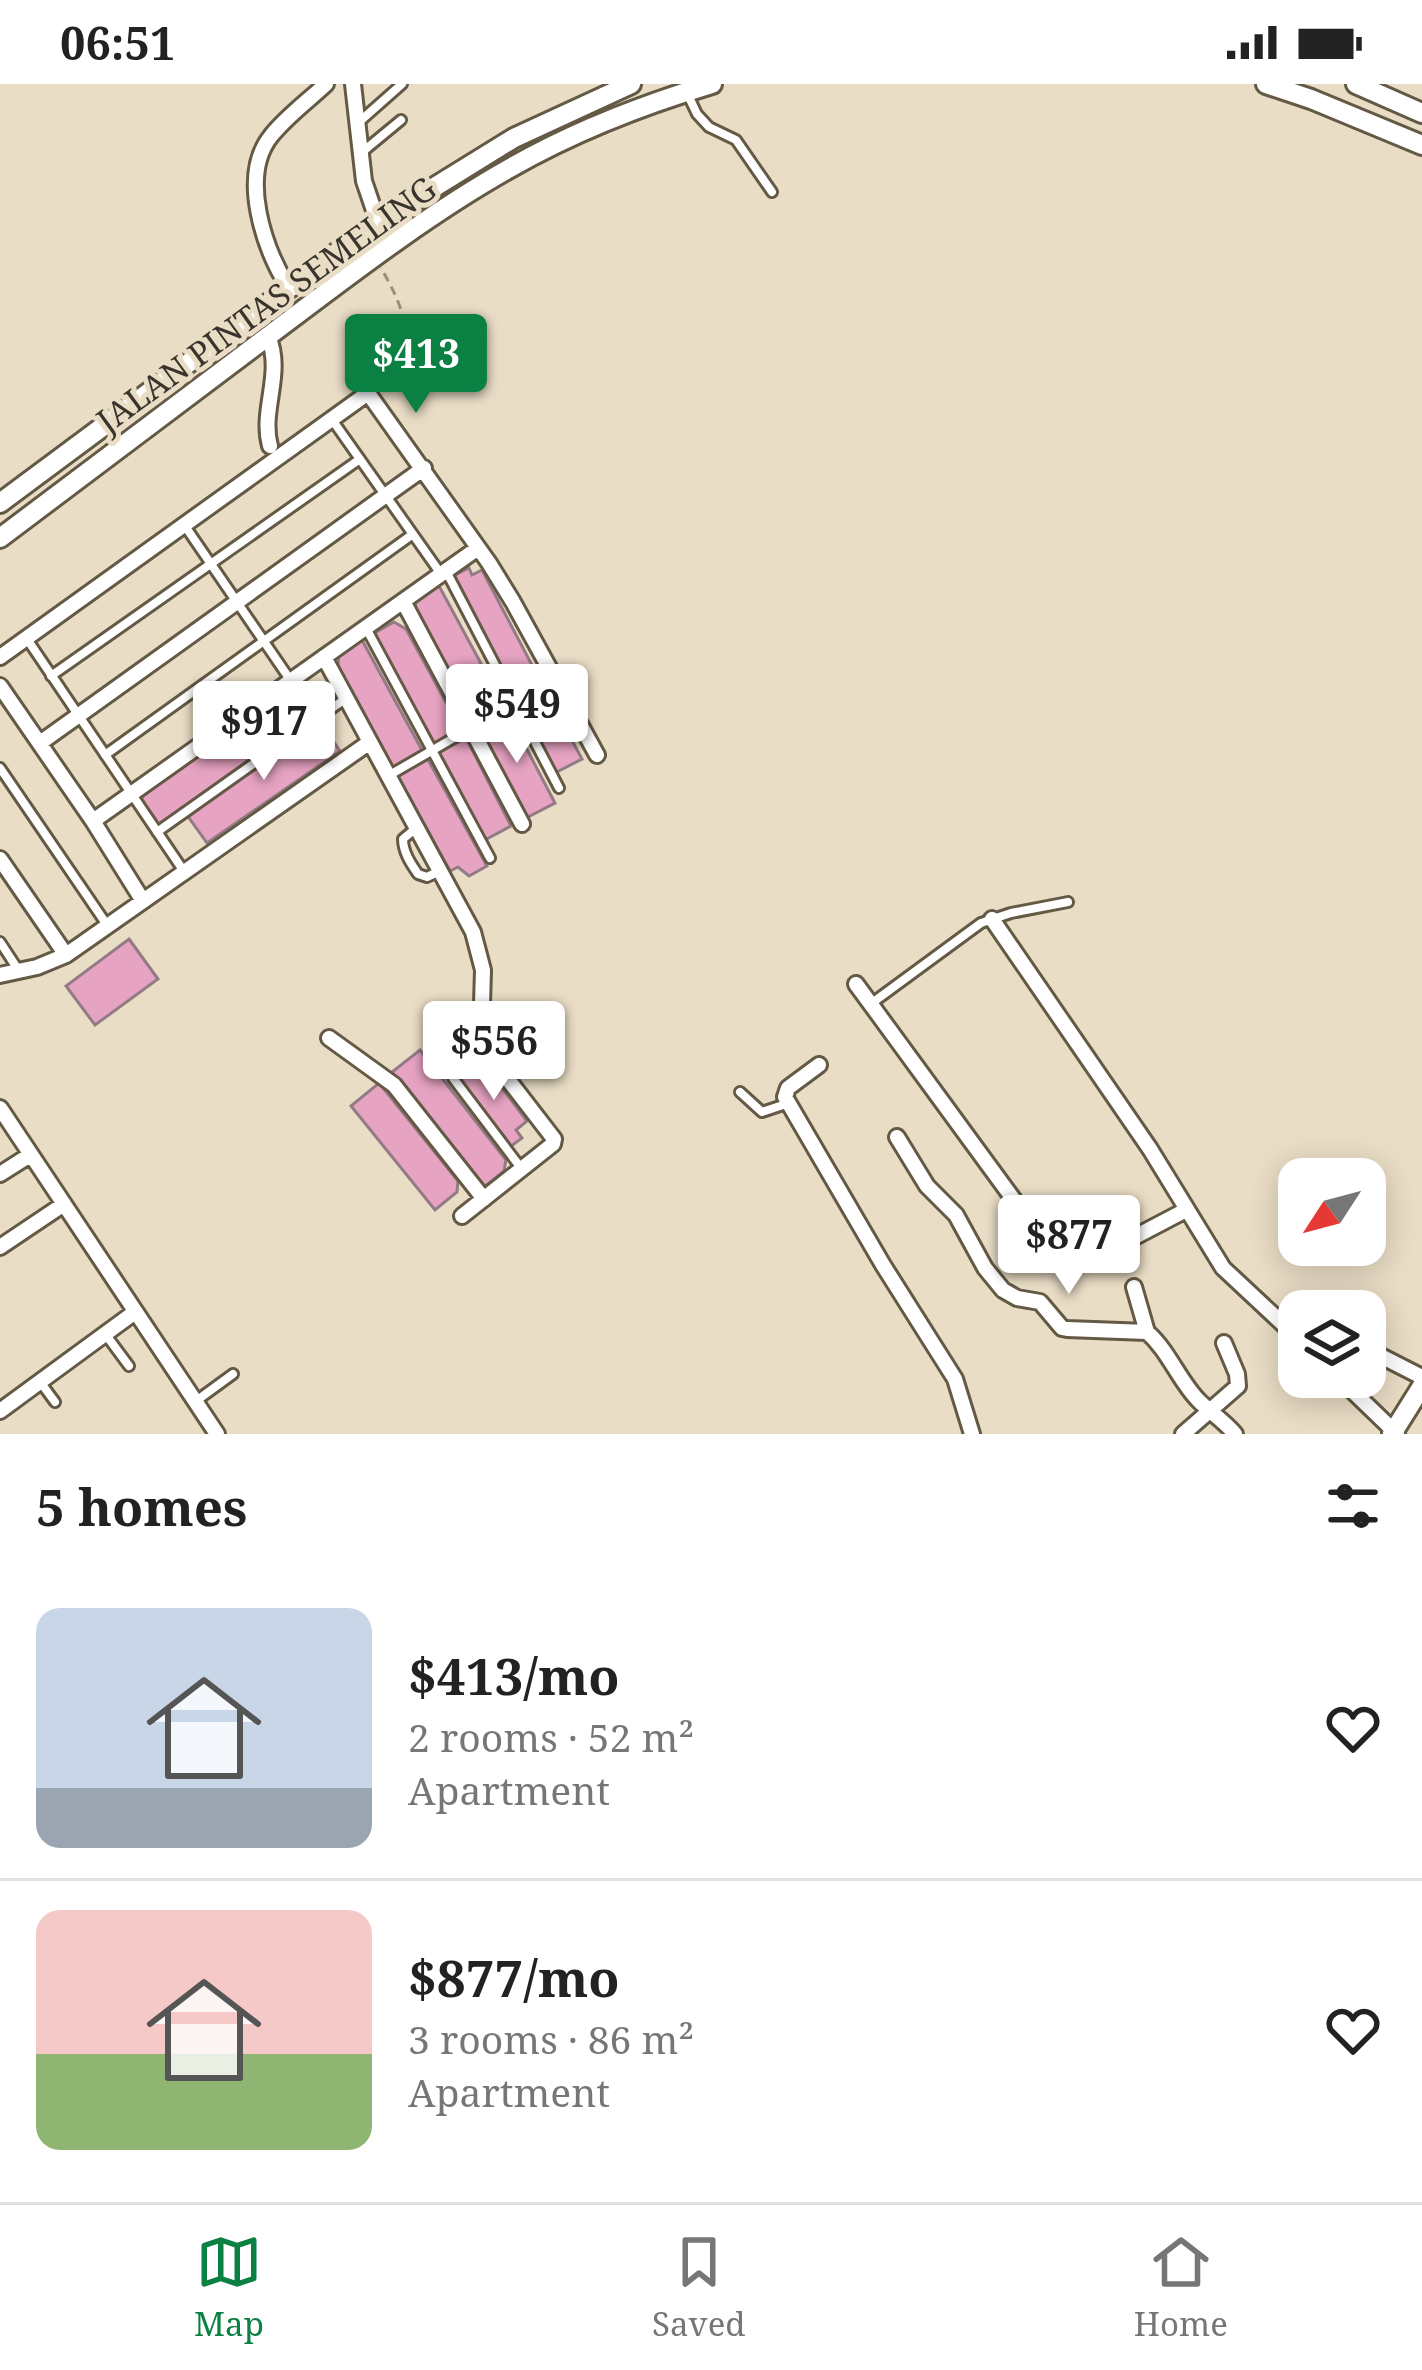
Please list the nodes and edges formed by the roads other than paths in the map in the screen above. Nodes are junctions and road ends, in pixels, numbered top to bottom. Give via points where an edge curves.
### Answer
1 (326, 84) edge
2 (353, 84) edge
3 (402, 84) edge
4 (631, 84) edge
5 (712, 84) edge
6 (1266, 84) edge
7 (1356, 84) edge
8 (686, 92) junction
9 (1422, 113) edge
10 (401, 120) dead end
11 (358, 124) junction
12 (1422, 145) edge
13 (360, 154) junction
14 (772, 192) dead end
15 (377, 222) junction
16 (288, 287) junction
17 (268, 336) junction
18 (332, 419) junction
19 (270, 446) dead end
20 (360, 459) junction
21 (424, 468) junction
22 (386, 496) junction
23 (0, 503) edge
24 (185, 526) junction
25 (413, 534) junction
26 (0, 538) edge
27 (478, 548) junction
28 (211, 563) junction
29 (443, 573) junction
30 (403, 601) junction
31 (238, 602) junction
32 (366, 628) junction
33 (26, 638) junction
34 (264, 641) junction
35 (0, 657) edge
36 (324, 657) junction
37 (51, 676) junction
38 (291, 681) junction
39 (0, 686) edge
40 (346, 698) junction
41 (514, 703) junction
42 (78, 715) junction
43 (472, 728) junction
44 (40, 742) junction
45 (370, 742) junction
46 (432, 751) junction
47 (105, 755) junction
48 (597, 755) dead end
49 (0, 768) edge
50 (388, 776) junction
51 (559, 788) dead end
52 (131, 794) junction
53 (93, 821) junction
54 (522, 824) dead end
55 (157, 832) junction
56 (490, 858) dead end
57 (0, 859) edge
58 (184, 872) junction
59 (143, 901) junction
60 (1067, 902) dead end
61 (992, 919) junction
62 (107, 926) junction
63 (0, 942) edge
64 (66, 955) junction
65 (19, 971) junction
66 (0, 975) edge
67 (856, 984) dead end
68 (871, 1004) junction
69 (329, 1038) dead end
70 (819, 1066) dead end
71 (454, 1078) dead end
72 (740, 1092) dead end
73 (788, 1103) junction
74 (0, 1108) edge
75 (5, 1126) edge
76 (896, 1136) dead end
77 (30, 1155) junction
78 (522, 1169) junction
79 (0, 1174) edge
80 (484, 1198) junction
81 (64, 1204) junction
82 (1186, 1210) junction
83 (462, 1216) dead end
84 (0, 1247) edge
85 (1134, 1287) dead end
86 (135, 1312) junction
87 (1278, 1320) edge
88 (1147, 1332) junction
89 (105, 1334) junction
90 (1224, 1343) dead end
91 (1386, 1359) edge
92 (129, 1366) dead end
93 (233, 1374) dead end
94 (1422, 1377) edge
95 (40, 1382) junction
96 (1422, 1387) edge
97 (1359, 1398) edge
98 (55, 1402) dead end
99 (195, 1402) junction
100 (1212, 1410) junction
101 (0, 1412) edge
102 (1394, 1433) edge
103 (217, 1434) edge
104 (971, 1434) edge
105 (1183, 1434) edge
106 (1234, 1434) edge

1 - 16 street via 260,153 262,220
2 - 11 street
3 - 11 lane
4 - 15 main road, JALAN PINTAS SEMELING via 514,138
5 - 8 main road, JALAN PINTAS SEMELING
6 - 12 main road
7 - 9 main road
8 - 14 lane via 710,127 736,140
8 - 17 main road, JALAN PINTAS SEMELING via 513,166
10 - 13 lane
11 - 13 street
13 - 15 street
15 - 16 main road, JALAN PINTAS SEMELING
16 - 23 main road, JALAN PINTAS SEMELING
17 - 19 street via 275,357
17 - 26 main road, JALAN PINTAS SEMELING
18 - 20 lane
18 - 21 street via 368,393
18 - 24 street
20 - 22 lane
20 - 28 lane
21 - 22 street
21 - 27 street
22 - 25 lane
22 - 31 street
24 - 28 lane
24 - 33 street
25 - 29 lane
25 - 34 lane
27 - 29 street
27 - 48 street
28 - 31 lane
28 - 37 lane
29 - 30 street
29 - 41 lane
30 - 32 street
30 - 43 street
31 - 34 lane
31 - 42 street
32 - 36 street
32 - 46 lane
33 - 35 street
33 - 37 lane
34 - 38 lane
34 - 47 lane
36 - 38 street
36 - 40 street
37 - 42 lane
38 - 52 street
39 - 44 street
40 - 45 street
40 - 55 lane
41 - 43 lane
41 - 51 lane
42 - 44 street
42 - 47 lane
43 - 46 lane
43 - 54 street
44 - 53 street
45 - 50 street
45 - 58 street
46 - 50 lane
46 - 56 lane
47 - 52 lane
49 - 62 lane
50 - 78 street via 473,932 483,1047 554,1139
52 - 53 street
52 - 55 lane
53 - 59 street
55 - 58 lane
57 - 64 street
58 - 59 street
59 - 62 street
60 - 61 lane
61 - 68 lane
61 - 82 street
62 - 64 street
63 - 65 lane
64 - 65 street
65 - 66 street
67 - 68 street
68 - 82 street via 1065,1264 1087,1262
69 - 80 street via 394,1085
70 - 73 street via 788,1088
71 - 78 lane
72 - 73 lane via 762,1112
73 - 104 street via 955,1379
74 - 75 street
75 - 77 street
76 - 88 street via 1003,1290 1040,1302 1062,1328
77 - 79 street
77 - 81 street
78 - 80 street
80 - 83 street
81 - 84 street
81 - 86 street
82 - 87 street via 1228,1274
85 - 88 street
86 - 89 street
86 - 99 street
88 - 100 street
89 - 92 lane
89 - 95 street
90 - 100 street via 1238,1386
91 - 94 street
93 - 99 lane
95 - 98 lane
95 - 101 street
96 - 102 main road
97 - 102 street
99 - 103 street
100 - 105 street
100 - 106 street

